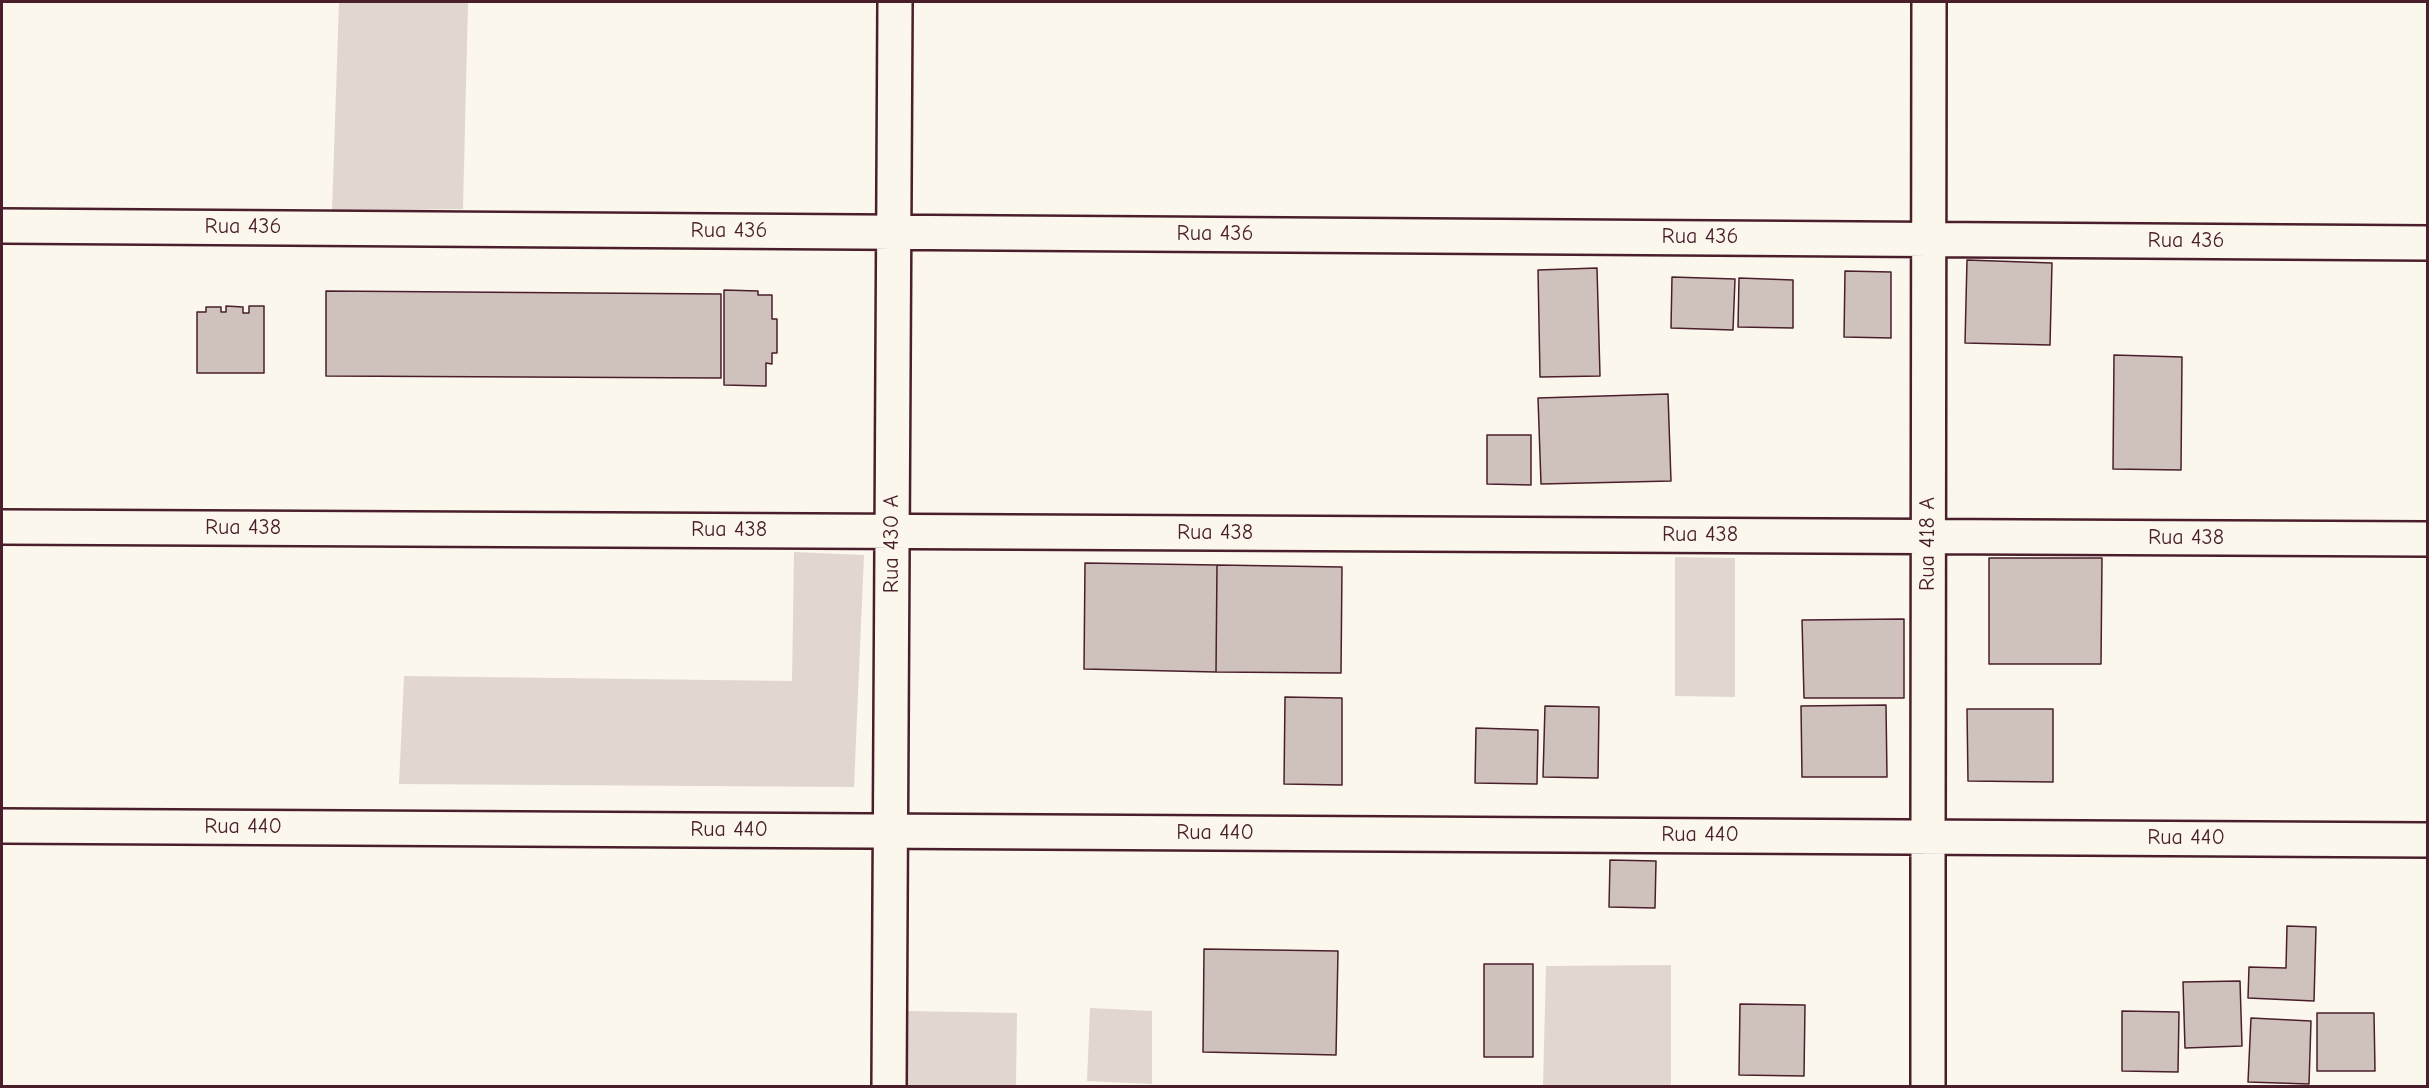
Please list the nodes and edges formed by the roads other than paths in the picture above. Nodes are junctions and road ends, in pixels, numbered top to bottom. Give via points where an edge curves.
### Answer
1 (895, 2) edge
2 (1929, 2) edge
3 (2, 226) edge
4 (894, 232) junction
5 (1929, 239) junction
6 (2427, 243) edge
7 (2, 527) edge
8 (892, 531) junction
9 (1928, 536) junction
10 (2427, 539) edge
11 (2, 826) edge
12 (891, 831) junction
13 (1928, 837) junction
14 (2427, 840) edge
15 (889, 1086) edge
16 (1928, 1086) edge

1 - 4 street, Rua 430 A
2 - 5 street, Rua 418 A
3 - 4 street, Rua 436
4 - 5 street, Rua 436
4 - 8 street, Rua 430 A
5 - 6 street, Rua 436
5 - 9 street, Rua 418 A
7 - 8 street, Rua 438
8 - 9 street, Rua 438
8 - 12 street, Rua 430 A
9 - 10 street, Rua 438
9 - 13 street, Rua 418 A
11 - 12 street, Rua 440
12 - 13 street, Rua 440
12 - 15 street, Rua 430 A
13 - 14 street, Rua 440
13 - 16 street, Rua 418 A

